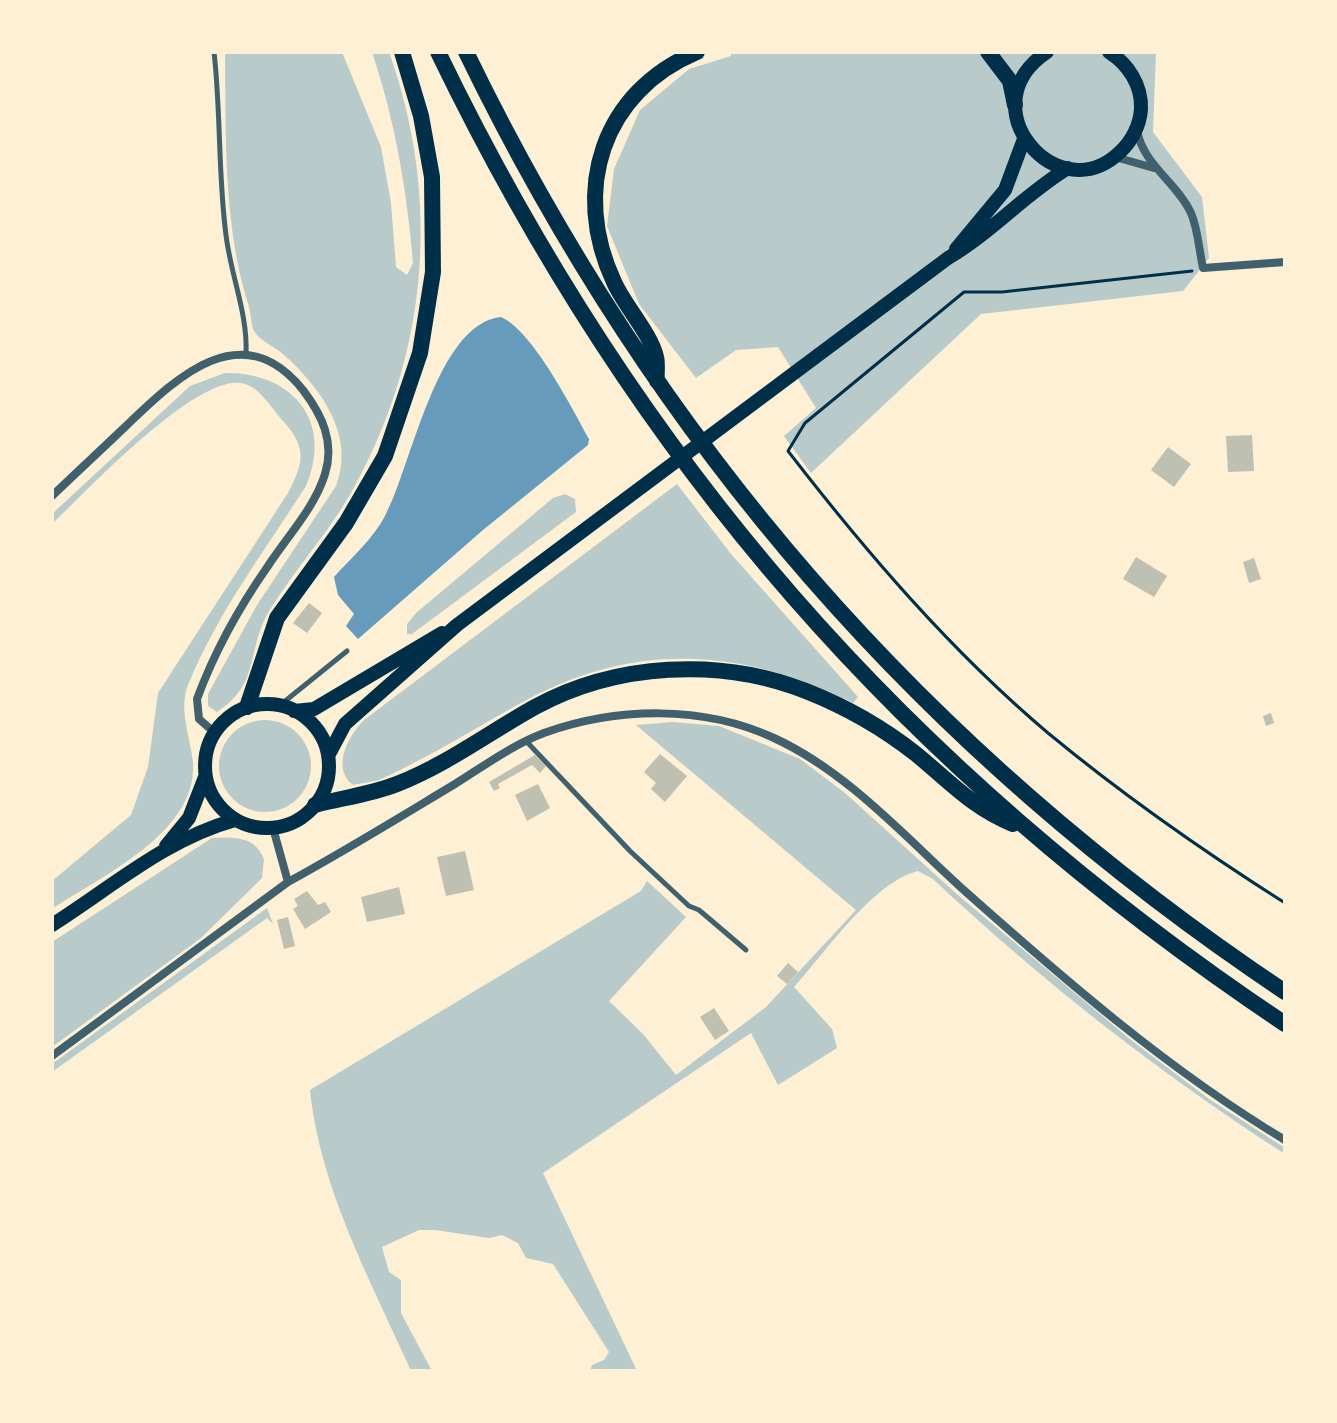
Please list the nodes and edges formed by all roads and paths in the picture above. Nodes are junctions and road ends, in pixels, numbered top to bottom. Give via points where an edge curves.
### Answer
1 (214, 52) edge
2 (402, 52) edge
3 (438, 52) edge
4 (466, 52) edge
5 (697, 52) edge
6 (988, 52) edge
7 (1047, 52) edge
8 (1115, 54) edge
9 (1015, 105) junction
10 (1137, 128) junction
11 (1024, 139) junction
12 (1115, 157) junction
13 (1068, 168) junction
14 (1155, 168) junction
15 (948, 258) junction
16 (1285, 262) edge
17 (1203, 268) junction
18 (246, 355) junction
19 (657, 381) junction
20 (52, 496) edge
21 (457, 625) junction
22 (347, 651) dead end
23 (279, 706) junction
24 (247, 707) junction
25 (294, 711) junction
26 (215, 733) junction
27 (526, 741) junction
28 (328, 756) junction
29 (205, 777) junction
30 (315, 805) junction
31 (235, 820) junction
32 (1022, 827) junction
33 (273, 828) junction
34 (162, 851) junction
35 (288, 882) junction
36 (1285, 903) edge
37 (52, 925) edge
38 (746, 950) dead end
39 (1285, 992) edge
40 (1285, 1024) edge
41 (52, 1056) edge
42 (1285, 1140) edge

1 - 18 lane via 225,234 247,325
2 - 24 highway via 432,177 433,272 420,353 385,456 346,523 277,618
3 - 32 highway via 545,256 660,432 791,598 921,734
4 - 19 highway via 569,247
5 - 19 highway via 667,66 628,100 600,156 595,190 607,265 656,356
6 - 9 highway via 1010,81
7 - 9 main road via 1025,72
8 - 10 main road via 1139,89
9 - 11 main road
10 - 12 main road
10 - 14 street
11 - 13 main road via 1051,163
11 - 15 main road via 1005,190
12 - 13 main road via 1085,169
12 - 14 street
13 - 15 main road
14 - 17 street via 1172,182 1191,214
15 - 21 main road
16 - 17 street
17 - 36 path via 964,292 805,423 788,451 935,625 1047,732 1188,841
18 - 20 street via 214,359 179,377
18 - 26 street via 271,363 298,384 321,415 330,452 319,490 260,577 204,680 197,708 204,726
19 - 39 highway via 810,581 939,716 1103,861
21 - 25 main road via 314,709
21 - 28 main road via 345,724
22 - 23 lane
23 - 24 main road
23 - 25 main road
24 - 26 main road
25 - 28 main road via 322,737
26 - 29 main road
27 - 35 street
27 - 38 lane via 650,869
27 - 42 street via 592,720 654,713 739,725 790,746 836,776 1149,1045
28 - 30 main road via 324,790
29 - 31 main road via 221,809
29 - 34 main road via 189,818
30 - 32 highway via 396,785 573,690 646,672 711,670 773,680 841,707 914,752 985,813
30 - 33 main road
31 - 33 main road
31 - 34 main road via 202,829
32 - 40 highway via 1201,968
33 - 35 street
34 - 37 main road
35 - 41 street

